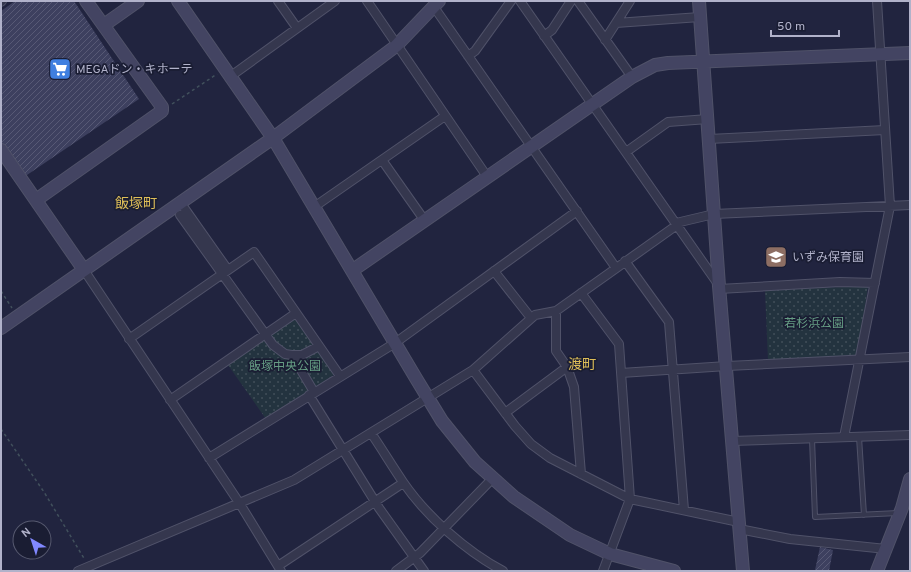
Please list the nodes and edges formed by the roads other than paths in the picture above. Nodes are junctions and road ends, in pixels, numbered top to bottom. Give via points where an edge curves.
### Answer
1 (86, 1) edge
2 (138, 1) edge
3 (178, 1) edge
4 (278, 1) edge
5 (334, 1) edge
6 (367, 1) edge
7 (511, 1) edge
8 (520, 1) edge
9 (571, 1) edge
10 (578, 1) edge
11 (630, 1) edge
12 (699, 1) edge
13 (877, 1) edge
14 (436, 4) edge
15 (700, 17) junction
16 (616, 23) junction
17 (104, 25) junction
18 (297, 28) junction
19 (544, 36) junction
20 (605, 40) junction
21 (396, 46) junction
22 (910, 52) edge
23 (880, 54) junction
24 (468, 56) junction
25 (704, 62) junction
26 (231, 76) junction
27 (632, 77) junction
28 (593, 105) junction
29 (445, 116) junction
30 (708, 119) junction
31 (885, 130) junction
32 (273, 138) junction
33 (709, 139) junction
34 (532, 147) junction
35 (1, 150) edge
36 (626, 152) junction
37 (382, 160) junction
38 (488, 178) junction
39 (36, 200) junction
40 (180, 202) junction
41 (910, 205) edge
42 (890, 206) junction
43 (314, 207) junction
44 (576, 210) junction
45 (714, 214) junction
46 (180, 215) dead end
47 (425, 221) junction
48 (677, 224) junction
49 (625, 261) junction
50 (616, 268) junction
51 (84, 270) junction
52 (353, 270) junction
53 (494, 271) junction
54 (225, 272) junction
55 (875, 283) junction
56 (719, 287) junction
57 (581, 293) junction
58 (556, 311) junction
59 (296, 313) junction
60 (531, 318) junction
61 (1, 328) edge
62 (265, 334) junction
63 (129, 339) junction
64 (395, 343) junction
65 (320, 346) junction
66 (292, 355) junction
67 (910, 357) edge
68 (860, 360) junction
69 (727, 366) junction
70 (567, 367) junction
71 (674, 369) junction
72 (473, 370) junction
73 (621, 373) junction
74 (340, 376) junction
75 (312, 394) junction
76 (428, 398) junction
77 (170, 400) junction
78 (505, 413) junction
79 (371, 433) junction
80 (910, 435) edge
81 (844, 437) junction
82 (859, 437) junction
83 (812, 438) junction
84 (732, 441) junction
85 (342, 451) junction
86 (209, 458) junction
87 (581, 474) junction
88 (492, 479) junction
89 (910, 479) edge
90 (403, 483) junction
91 (630, 499) junction
92 (376, 503) junction
93 (240, 504) junction
94 (904, 509) edge
95 (684, 510) junction
96 (864, 515) junction
97 (739, 525) junction
98 (444, 530) junction
99 (886, 549) junction
100 (610, 554) junction
101 (414, 557) junction
102 (279, 568) edge
103 (499, 570) edge
104 (78, 571) edge
105 (396, 571) edge
106 (424, 571) edge
107 (603, 571) edge
108 (674, 571) edge
109 (743, 571) edge
110 (877, 571) edge

1 - 17 street
2 - 17 street
3 - 26 street
4 - 18 street
5 - 18 street
6 - 21 street
7 - 24 street via 475,51
8 - 19 street
9 - 19 street via 552,30
10 - 20 street
11 - 16 street
12 - 15 street
13 - 23 street
14 - 21 street
14 - 24 street
15 - 16 street
15 - 25 street
16 - 20 street
17 - 39 street via 162,107 162,111
18 - 26 street
19 - 28 street
20 - 27 street
21 - 29 street
21 - 32 street
22 - 23 street
23 - 25 street
23 - 31 street
24 - 34 street
25 - 27 street via 668,63
25 - 30 street
26 - 32 street
27 - 28 street
28 - 34 street
28 - 36 street
29 - 37 street
29 - 38 street
30 - 33 street
30 - 36 street via 668,122
31 - 33 street
31 - 42 street
32 - 40 street
32 - 43 street
33 - 45 street
34 - 38 street
34 - 44 street
35 - 39 street
36 - 48 street
37 - 43 street
37 - 47 street
38 - 47 street
39 - 51 street
40 - 51 street
40 - 54 street
41 - 42 street
42 - 45 street
42 - 55 street
43 - 52 street
44 - 50 street
44 - 53 street
45 - 48 street
45 - 56 street
46 - 54 street
47 - 52 street
48 - 49 street
48 - 56 street
49 - 50 street
49 - 71 street via 669,322
50 - 57 street
51 - 61 street
51 - 63 street
52 - 64 street
53 - 60 street
53 - 64 street
54 - 59 street via 254,252
54 - 62 street
54 - 63 street
55 - 56 street
55 - 68 street
56 - 69 street
57 - 58 street
57 - 73 street via 619,344
58 - 60 street
58 - 70 street via 556,351
59 - 62 street
59 - 65 street
60 - 72 street
62 - 66 street via 279,350
62 - 77 street
63 - 77 street
64 - 74 street
64 - 76 street
65 - 66 street via 302,354
65 - 74 street
66 - 75 street
67 - 68 street
68 - 69 street
68 - 81 street
69 - 71 street
69 - 84 street
70 - 78 street
70 - 87 street via 574,387
71 - 73 street
71 - 95 street
72 - 76 street
72 - 78 street
73 - 91 street
74 - 75 street
75 - 85 street
75 - 86 street
76 - 79 street
76 - 88 street via 458,442
77 - 86 street
78 - 87 street via 531,444 550,458
79 - 85 street
79 - 90 street
80 - 82 street
81 - 82 street
81 - 83 street
82 - 96 lane
83 - 84 street
83 - 96 lane via 815,517
84 - 97 street
85 - 92 street
85 - 93 street via 294,480
86 - 93 street
87 - 91 street
88 - 98 street
88 - 100 street via 538,515 570,535
89 - 94 street
90 - 92 street
90 - 98 street
91 - 95 street
91 - 100 street
92 - 101 street
92 - 102 street
93 - 102 street
93 - 104 street
94 - 96 lane
94 - 99 street
95 - 97 street
97 - 99 street via 790,539
97 - 109 street
98 - 101 street
98 - 103 street
99 - 110 street
100 - 107 street
100 - 108 street
101 - 105 street
101 - 106 street

